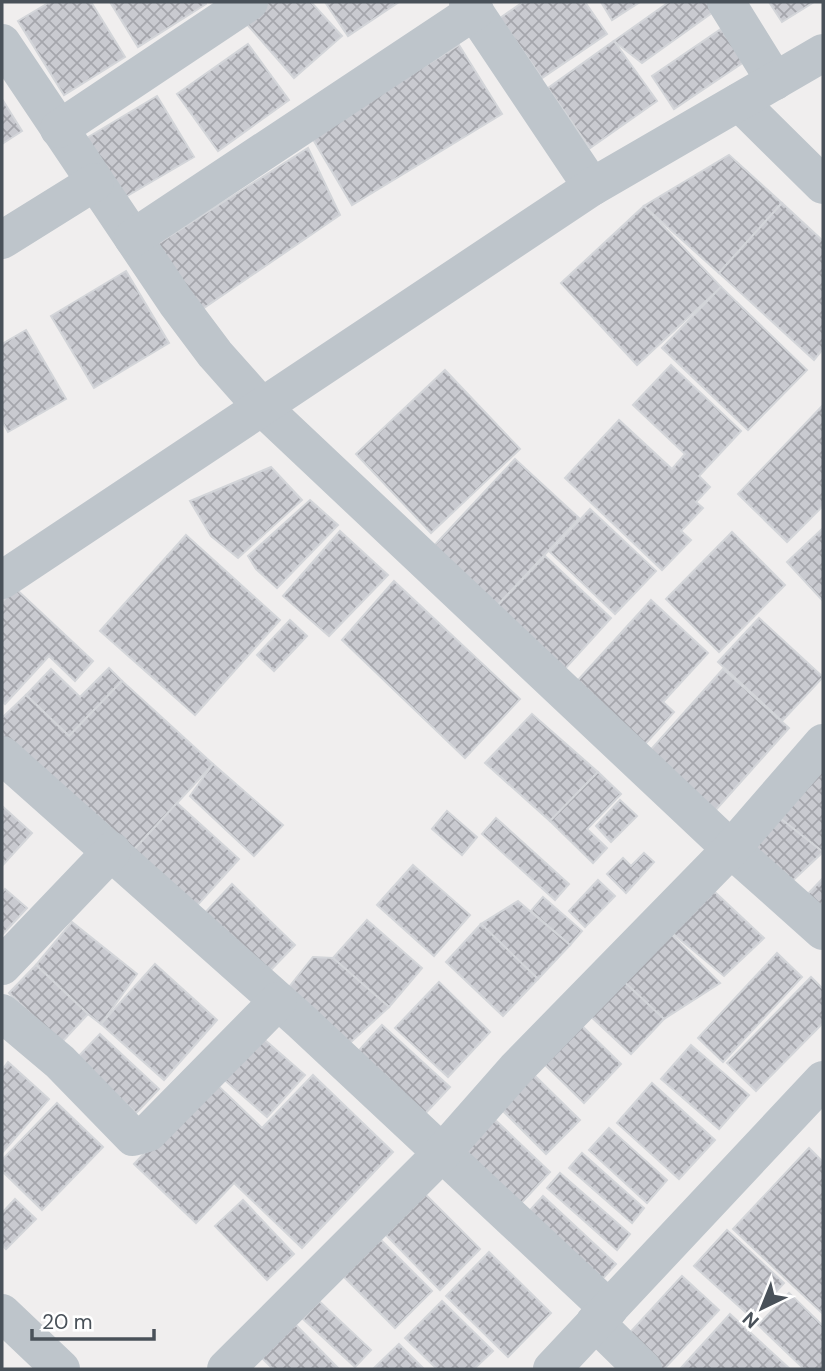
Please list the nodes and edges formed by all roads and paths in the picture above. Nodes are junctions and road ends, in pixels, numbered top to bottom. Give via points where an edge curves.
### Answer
1 (249, 2) edge
2 (726, 2) edge
3 (471, 6) edge
4 (2, 43) edge
5 (823, 53) edge
6 (775, 81) junction
7 (739, 103) junction
8 (60, 129) junction
9 (95, 182) junction
10 (823, 185) edge
11 (592, 187) junction
12 (133, 239) junction
13 (2, 240) edge
14 (262, 407) junction
15 (2, 580) edge
16 (823, 743) edge
17 (2, 755) edge
18 (731, 849) junction
19 (112, 851) junction
20 (823, 931) edge
21 (2, 966) edge
22 (278, 1001) junction
23 (2, 1013) edge
24 (823, 1080) edge
25 (442, 1153) junction
26 (2, 1314) edge
27 (602, 1316) junction
28 (61, 1369) edge
29 (226, 1369) edge
30 (552, 1369) edge
31 (643, 1369) edge

1 - 8 street
2 - 6 street
3 - 11 street
3 - 12 street
4 - 8 street
5 - 6 street
6 - 7 street
7 - 10 street
7 - 11 street
8 - 9 street
9 - 12 street
9 - 13 street
11 - 14 street
12 - 14 street via 207,343
14 - 15 street
14 - 18 street
16 - 18 street
17 - 19 street
18 - 20 street
18 - 25 street via 516,1069
19 - 21 street
19 - 22 street
22 - 23 street via 148,1133 134,1137 60,1062
22 - 25 street
24 - 27 street
25 - 27 street
25 - 29 street
26 - 28 street
27 - 30 street
27 - 31 street

